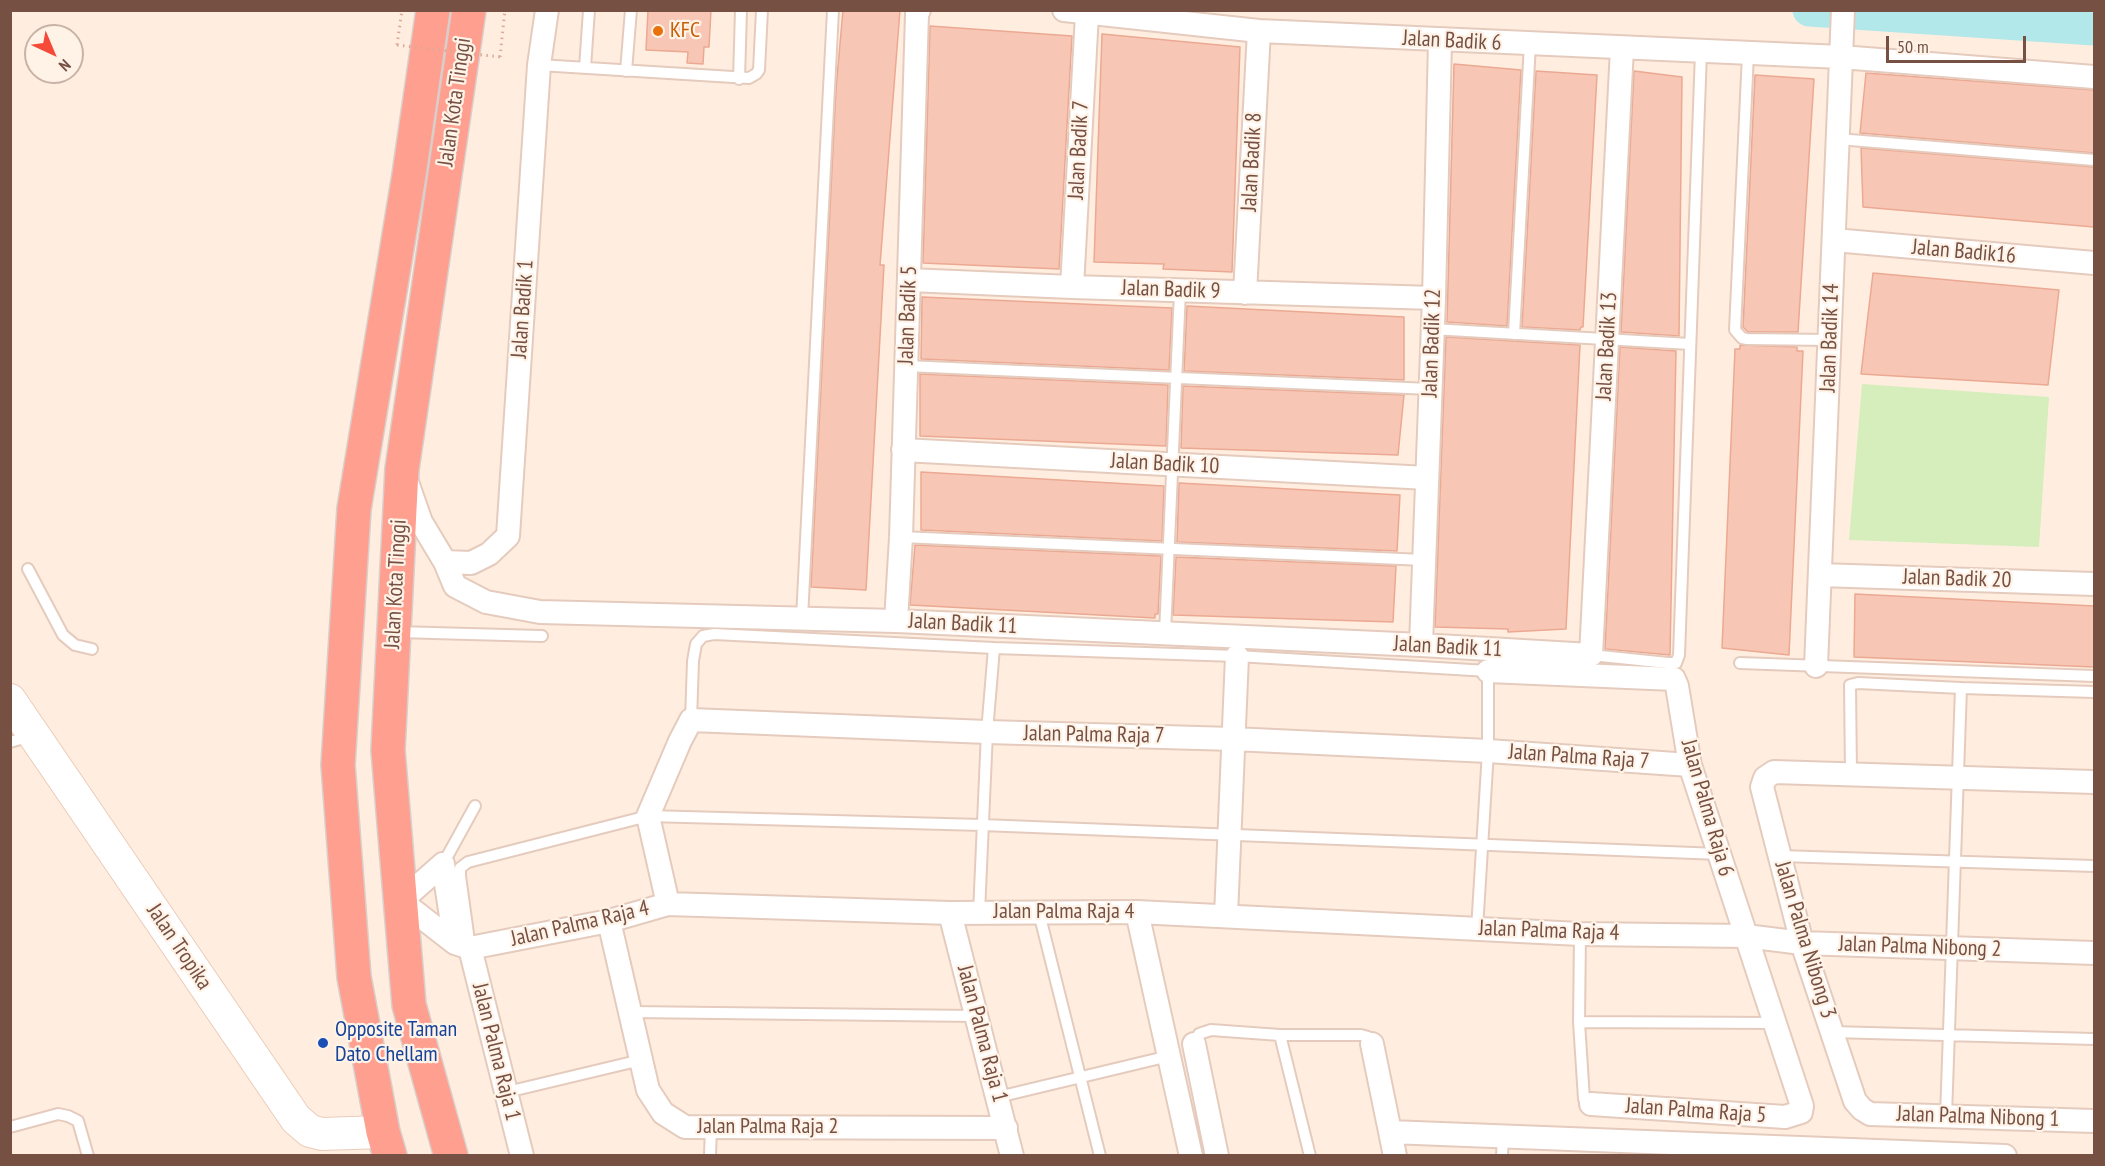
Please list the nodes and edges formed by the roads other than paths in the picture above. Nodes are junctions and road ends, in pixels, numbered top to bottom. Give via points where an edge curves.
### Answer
1 (433, 10) edge
2 (468, 10) edge
3 (547, 10) edge
4 (589, 10) edge
5 (631, 10) edge
6 (741, 10) edge
7 (762, 10) edge
8 (833, 10) edge
9 (919, 10) edge
10 (1064, 10) edge
11 (1843, 10) edge
12 (1087, 14) junction
13 (1258, 31) junction
14 (1440, 40) junction
15 (1530, 44) junction
16 (1622, 48) junction
17 (1841, 48) junction
18 (1701, 51) junction
19 (1748, 54) junction
20 (539, 65) junction
21 (585, 68) junction
22 (626, 71) junction
23 (2094, 77) edge
24 (739, 79) junction
25 (1838, 139) junction
26 (2094, 160) edge
27 (1834, 240) junction
28 (2094, 263) edge
29 (909, 280) junction
30 (1072, 287) junction
31 (1180, 291) junction
32 (1245, 293) junction
33 (1434, 298) junction
34 (1432, 329) junction
35 (1514, 334) junction
36 (1607, 338) junction
37 (1830, 340) junction
38 (1690, 344) junction
39 (906, 366) junction
40 (1176, 378) junction
41 (1430, 389) junction
42 (903, 450) junction
43 (1173, 464) junction
44 (402, 469) junction
45 (1427, 478) junction
46 (901, 537) junction
47 (1169, 549) junction
48 (1424, 560) junction
49 (445, 562) junction
50 (28, 569) dead end
51 (1820, 575) junction
52 (2094, 584) edge
53 (802, 618) junction
54 (896, 621) junction
55 (394, 632) junction
56 (1165, 633) junction
57 (542, 636) dead end
58 (1421, 645) junction
59 (994, 648) junction
60 (92, 649) dead end
61 (1592, 649) junction
62 (1237, 656) junction
63 (1740, 663) dead end
64 (1816, 666) junction
65 (1488, 671) junction
66 (2094, 676) edge
67 (1961, 688) junction
68 (2094, 692) edge
69 (10, 700) edge
70 (691, 720) junction
71 (987, 732) junction
72 (22, 738) edge
73 (1233, 739) junction
74 (1488, 751) junction
75 (1690, 765) junction
76 (1851, 775) junction
77 (1958, 778) junction
78 (2094, 782) edge
79 (475, 806) dead end
80 (648, 816) junction
81 (982, 825) junction
82 (1229, 835) junction
83 (1482, 845) junction
84 (1720, 854) junction
85 (1780, 856) junction
86 (1955, 861) junction
87 (443, 864) junction
88 (2094, 866) edge
89 (400, 901) junction
90 (668, 904) junction
91 (1137, 912) junction
92 (950, 913) junction
93 (979, 913) junction
94 (1039, 913) junction
95 (1226, 916) junction
96 (609, 921) junction
97 (1477, 929) junction
98 (1580, 934) junction
99 (1746, 936) junction
100 (1802, 943) junction
101 (463, 946) junction
102 (1952, 948) junction
103 (2094, 953) edge
104 (630, 1012) junction
105 (977, 1016) junction
106 (1580, 1022) junction
107 (1773, 1023) junction
108 (1832, 1032) junction
109 (1280, 1035) junction
110 (1949, 1035) junction
111 (2094, 1039) edge
112 (1194, 1044) joint
113 (1372, 1044) joint
114 (1169, 1056) junction
115 (641, 1060) junction
116 (1080, 1079) junction
117 (507, 1092) junction
118 (998, 1097) junction
119 (1591, 1104) joint
120 (1862, 1109) joint
121 (1801, 1112) joint
122 (1946, 1116) junction
123 (2094, 1121) edge
124 (10, 1127) edge
125 (711, 1127) junction
126 (1006, 1128) junction
127 (1390, 1132) junction
128 (386, 1144) edge
129 (1503, 1146) edge
130 (1584, 1147) edge
131 (1665, 1149) edge
132 (1750, 1151) edge
133 (1806, 1152) edge
134 (1886, 1154) edge
135 (88, 1155) edge
136 (451, 1155) edge
137 (522, 1155) edge
138 (710, 1155) edge
139 (1012, 1155) edge
140 (1100, 1155) edge
141 (1191, 1155) edge
142 (1217, 1155) edge
143 (1310, 1155) edge
144 (1395, 1155) edge
145 (1995, 1155) edge
146 (2005, 1155) edge

1 - 128 highway, Jalan Kota Tinggi via 354,510 338,765 354,977
2 - 44 highway, Jalan Kota Tinggi
3 - 20 street, Jalan Badik 1
4 - 21 lane
5 - 22 lane
6 - 24 lane
7 - 24 lane via 759,70 749,78
8 - 53 lane
9 - 29 street, Jalan Badik 5
10 - 12 street, Jalan Badik 6
11 - 17 street, Jalan Badik 14
12 - 13 street, Jalan Badik 6
12 - 30 street, Jalan Badik 7
13 - 14 street, Jalan Badik 6
13 - 32 street, Jalan Badik 8
14 - 15 street, Jalan Badik 6
14 - 33 street, Jalan Badik 12
15 - 16 street, Jalan Badik 6
15 - 35 lane
16 - 18 street, Jalan Badik 6
16 - 36 street, Jalan Badik 13
17 - 19 street, Jalan Badik 6
17 - 23 street, Jalan Badik 6
17 - 25 street, Jalan Badik 14
18 - 19 street, Jalan Badik 6
18 - 38 lane
19 - 37 lane via 1734,330 1747,339
20 - 21 lane
20 - 49 street, Jalan Badik 1 via 507,536 489,554 471,563
21 - 22 lane
22 - 24 lane
25 - 26 lane
25 - 27 street, Jalan Badik 14
27 - 28 street, Jalan Badik16
27 - 37 street, Jalan Badik 14
29 - 30 street, Jalan Badik 9
29 - 39 street, Jalan Badik 5
30 - 31 street, Jalan Badik 9
31 - 32 street, Jalan Badik 9
31 - 40 lane
32 - 33 street, Jalan Badik 9
33 - 34 street, Jalan Badik 12
34 - 35 lane
34 - 41 street, Jalan Badik 12
35 - 36 lane
36 - 38 lane
36 - 61 street, Jalan Badik 13
37 - 51 street, Jalan Badik 14
38 - 61 lane via 1679,655 1676,663 1668,663
39 - 40 lane
39 - 42 street, Jalan Badik 5
40 - 41 lane
40 - 43 lane
41 - 45 street, Jalan Badik 12
42 - 43 street, Jalan Badik 10
42 - 46 street, Jalan Badik 5
43 - 45 street, Jalan Badik 10
43 - 47 lane
44 - 49 street, Jalan Badik 11 via 421,522
44 - 55 highway, Jalan Kota Tinggi
45 - 48 street, Jalan Badik 12
46 - 47 lane
46 - 54 street, Jalan Badik 5
47 - 48 lane
47 - 56 lane
48 - 58 street, Jalan Badik 12
49 - 53 street, Jalan Badik 11 via 455,585 476,597 540,612
50 - 60 lane via 63,635 75,645
51 - 52 street, Jalan Badik 20
51 - 64 street, Jalan Badik 14
53 - 54 street, Jalan Badik 11
54 - 56 street, Jalan Badik 11
55 - 57 lane
55 - 89 highway, Jalan Kota Tinggi via 388,750
56 - 58 street, Jalan Badik 11
58 - 61 street, Jalan Badik 11
59 - 62 lane
59 - 70 lane via 703,636 696,644 693,661
59 - 71 lane
62 - 65 lane
62 - 73 street
63 - 64 lane
64 - 66 lane
65 - 74 lane
65 - 75 street, Jalan Palma Raja 6 via 1674,679
67 - 68 lane
67 - 76 lane via 1850,685
67 - 77 lane
69 - 72 street, Jalan Tropika
70 - 71 street, Jalan Palma Raja 7
70 - 80 street
71 - 73 street, Jalan Palma Raja 7
71 - 81 lane
72 - 128 street, Jalan Tropika via 296,1119 310,1131
73 - 74 street, Jalan Palma Raja 7
73 - 82 street
74 - 75 street, Jalan Palma Raja 7
74 - 83 lane
75 - 84 street, Jalan Palma Raja 6
76 - 77 street
76 - 85 street, Jalan Palma Nibong 3 via 1774,772 1765,778 1762,788
77 - 78 street
77 - 86 lane
79 - 87 lane
80 - 81 lane
80 - 90 street
80 - 101 lane via 468,862 460,868
81 - 82 lane
81 - 93 lane
82 - 83 lane
82 - 95 street
83 - 84 lane
83 - 97 lane
84 - 99 street, Jalan Palma Raja 6
85 - 86 lane
85 - 100 street, Jalan Palma Nibong 3
86 - 88 lane
86 - 102 lane
87 - 89 street
87 - 101 street, Jalan Palma Raja 1
89 - 101 street
89 - 136 highway, Jalan Kota Tinggi via 408,1005
90 - 92 street, Jalan Palma Raja 4
90 - 96 street, Jalan Palma Raja 4
91 - 94 street, Jalan Palma Raja 4
91 - 95 street, Jalan Palma Raja 4
91 - 114 street
92 - 93 street, Jalan Palma Raja 4
92 - 105 street, Jalan Palma Raja 1
93 - 94 street, Jalan Palma Raja 4
94 - 116 lane
95 - 97 street, Jalan Palma Raja 4
96 - 101 street, Jalan Palma Raja 4
96 - 104 street, Jalan Palma Raja 2
97 - 98 street, Jalan Palma Raja 4
98 - 99 street, Jalan Palma Raja 4
98 - 106 lane
99 - 100 street, Jalan Palma Nibong 2
99 - 107 street, Jalan Palma Raja 6
100 - 102 street, Jalan Palma Nibong 2
100 - 108 street, Jalan Palma Nibong 3
101 - 117 street, Jalan Palma Raja 1
102 - 103 street, Jalan Palma Nibong 2
102 - 110 lane
104 - 105 lane
104 - 115 street, Jalan Palma Raja 2
105 - 118 street, Jalan Palma Raja 1
106 - 107 lane
106 - 119 lane via 1584,1099
107 - 121 street, Jalan Palma Raja 6
108 - 110 lane
108 - 120 street, Jalan Palma Nibong 3
109 - 112 lane via 1211,1029 1199,1034
109 - 113 lane via 1361,1035
109 - 143 lane
110 - 111 lane
110 - 122 lane
112 - 142 street
113 - 127 street
114 - 116 lane
114 - 141 street
115 - 117 lane
115 - 125 street, Jalan Palma Raja 2 via 648,1090 663,1113 685,1126
116 - 118 lane
116 - 140 lane
117 - 137 street, Jalan Palma Raja 1
118 - 126 street, Jalan Palma Raja 1
119 - 121 street, Jalan Palma Raja 5 via 1785,1117
120 - 122 street, Jalan Palma Nibong 1 via 1870,1114
122 - 123 street, Jalan Palma Nibong 1
124 - 135 lane via 58,1114 68,1116 78,1121
125 - 126 street, Jalan Palma Raja 2
125 - 138 lane
126 - 139 street, Jalan Palma Raja 1
127 - 129 street
127 - 144 street
129 - 130 street
130 - 131 street
131 - 132 street
132 - 133 street
133 - 134 street
134 - 145 street
145 - 146 street

